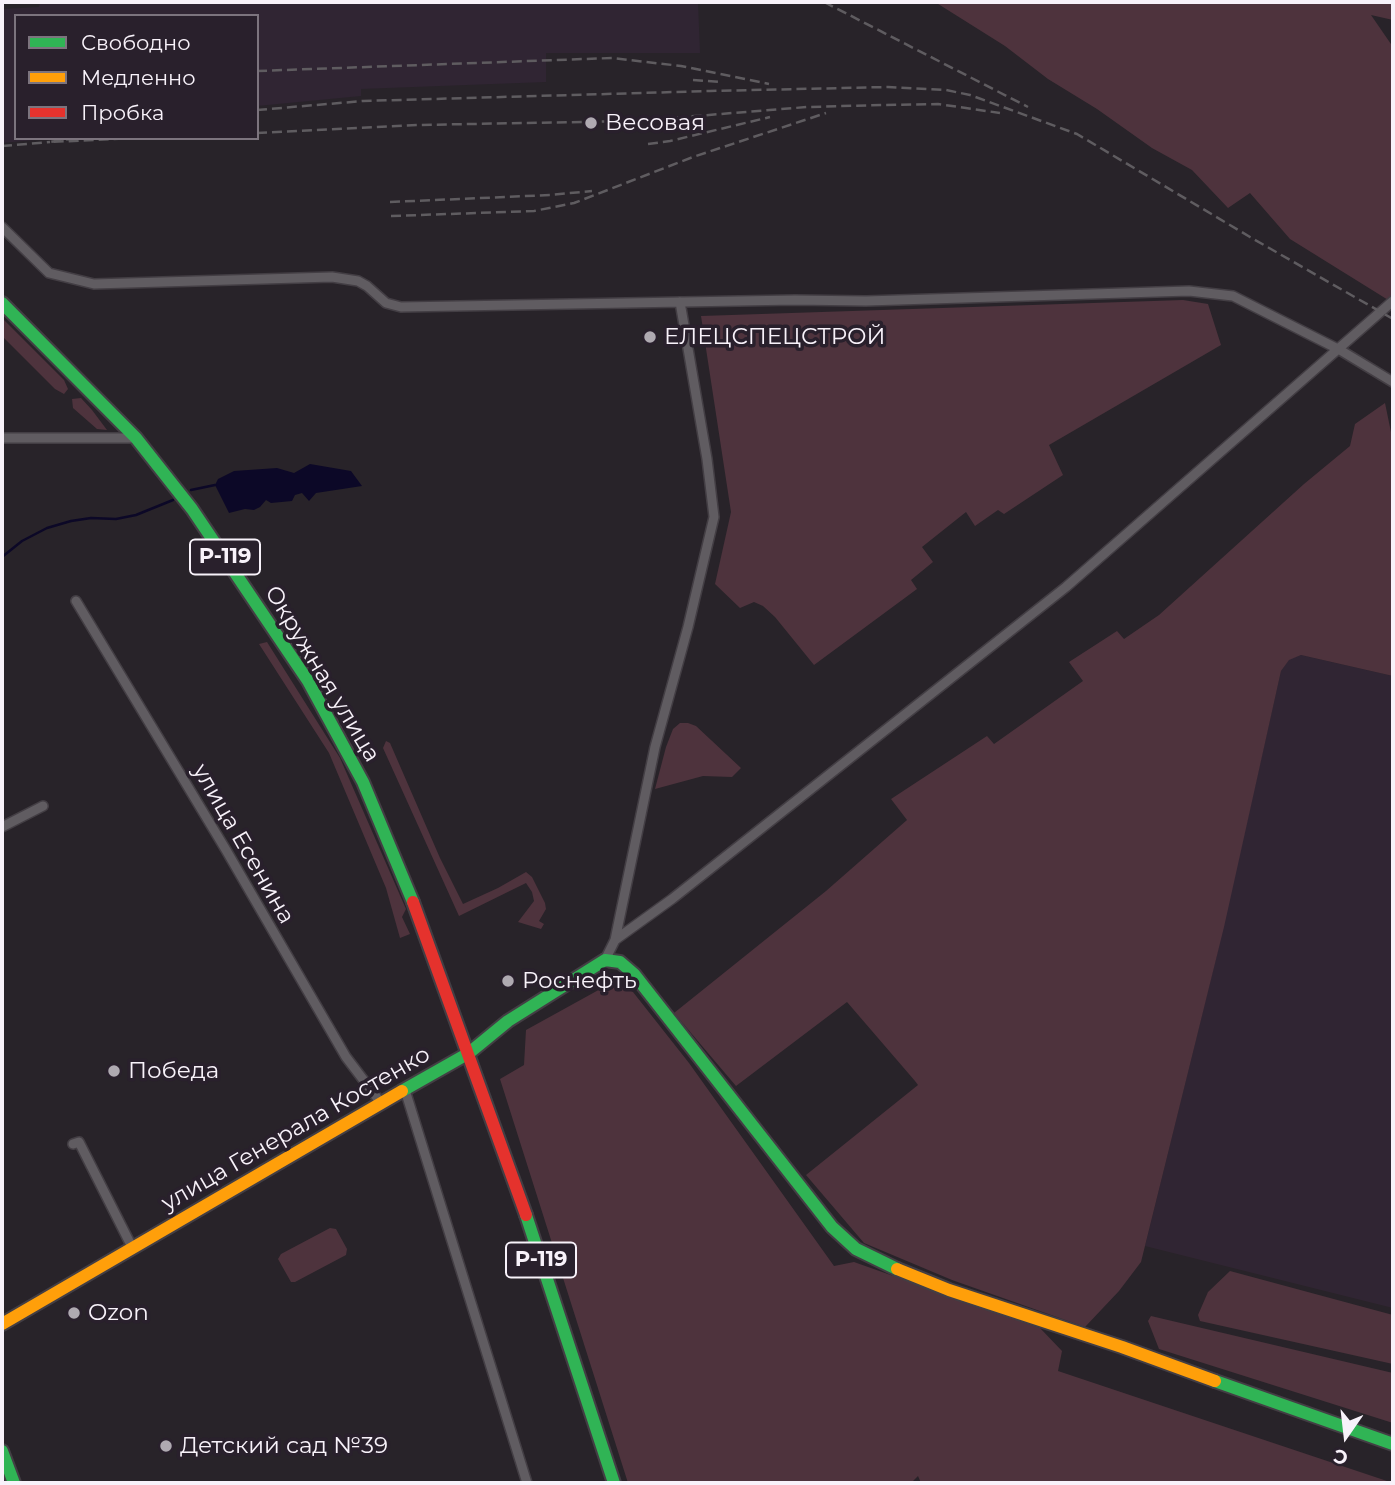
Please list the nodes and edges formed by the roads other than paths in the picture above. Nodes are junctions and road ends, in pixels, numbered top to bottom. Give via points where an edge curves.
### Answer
1 (2, 227) edge
2 (1393, 301) edge
3 (680, 302) junction
4 (2, 303) edge
5 (1340, 350) junction
6 (1393, 382) edge
7 (2, 438) edge
8 (136, 438) junction
9 (76, 601) dead end
10 (43, 806) dead end
11 (2, 827) edge
12 (615, 940) junction
13 (604, 960) junction
14 (469, 1053) junction
15 (405, 1090) junction
16 (381, 1103) junction
17 (73, 1144) dead end
18 (132, 1249) junction
19 (2, 1324) edge
20 (1393, 1444) edge
21 (2, 1451) edge
22 (14, 1483) edge
23 (527, 1483) edge
24 (614, 1483) edge

1 - 3 street via 49,273 94,284 332,277 358,281 386,303 401,307
2 - 5 street
3 - 5 street via 1189,291 1233,296
3 - 12 street via 714,517 655,747
4 - 8 main road, Окружная улица / Р-119
5 - 6 street
5 - 12 street via 1066,587
7 - 8 street
8 - 14 main road, Окружная улица / Р-119 via 192,509 332,723 363,782 419,916
9 - 16 street, улица Есенина via 346,1057
10 - 11 street
12 - 13 street
13 - 14 main road, улица Генерала Костенко via 508,1021
13 - 20 main road via 620,962 634,974 832,1227 856,1249 949,1290
14 - 15 main road, улица Генерала Костенко
14 - 24 main road, Р-119
15 - 16 main road, улица Генерала Костенко
15 - 23 street
16 - 18 main road, улица Генерала Костенко
17 - 18 street via 79,1142
18 - 19 main road, улица Генерала Костенко
21 - 22 main road

